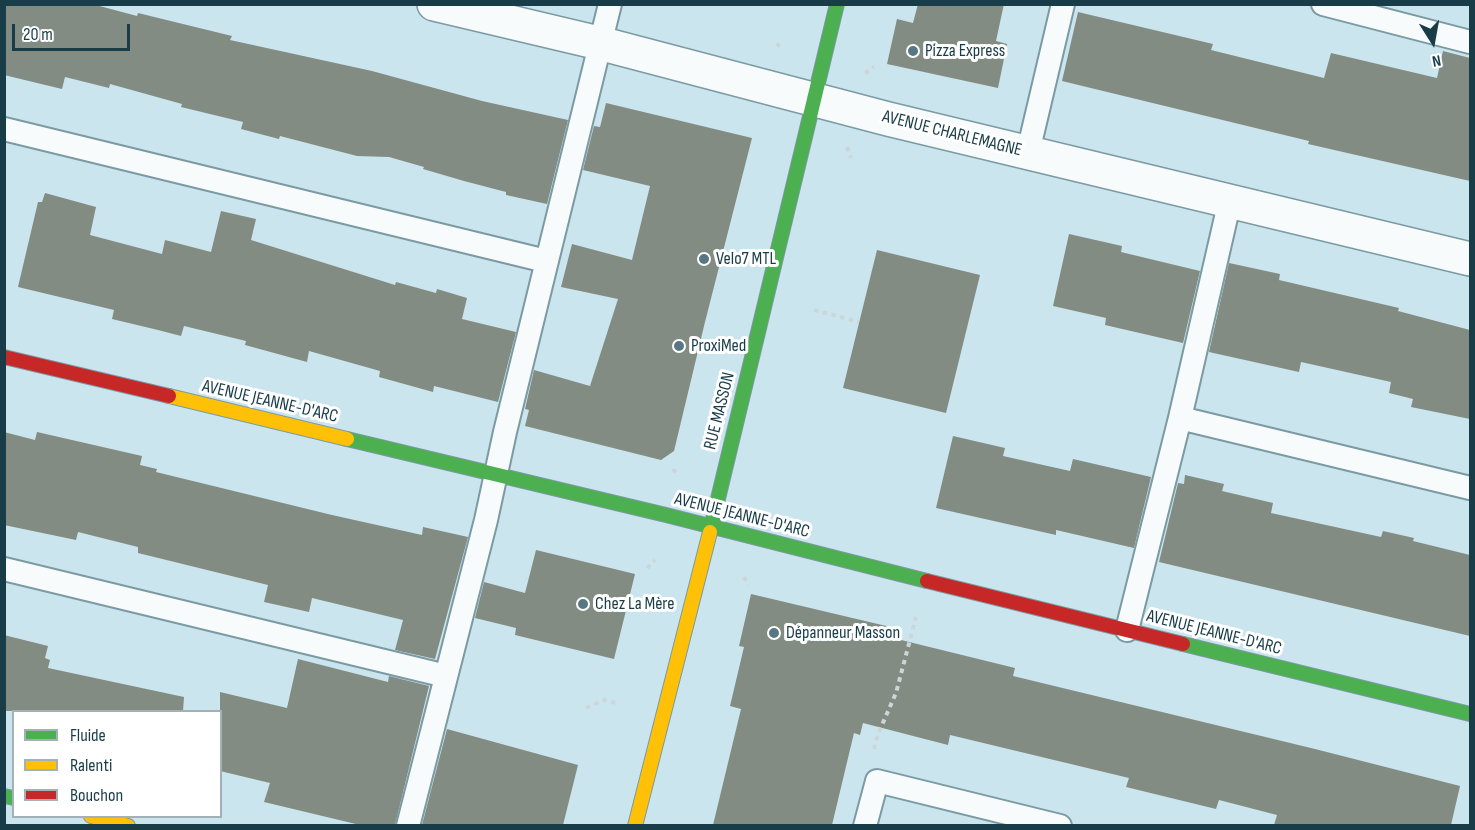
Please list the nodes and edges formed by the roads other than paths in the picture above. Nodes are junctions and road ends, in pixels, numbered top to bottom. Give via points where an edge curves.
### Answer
1 (434, 4) edge
2 (610, 4) edge
3 (837, 4) edge
4 (1063, 4) edge
5 (1323, 4) edge
6 (1470, 42) edge
7 (599, 44) junction
8 (814, 99) junction
9 (4, 129) edge
10 (1028, 152) junction
11 (1230, 201) junction
12 (1470, 259) edge
13 (546, 261) junction
14 (4, 357) edge
15 (1180, 418) junction
16 (495, 473) junction
17 (1470, 488) edge
18 (711, 527) junction
19 (4, 569) edge
20 (1127, 630) junction
21 (446, 676) junction
22 (1470, 714) edge
23 (99, 818) edge
24 (128, 825) edge
25 (408, 825) edge
26 (635, 825) edge
27 (865, 825) edge
28 (1060, 825) edge

1 - 7 street, AVENUE CHARLEMAGNE
2 - 7 lane
3 - 8 street, RUE MASSON
4 - 10 lane
5 - 6 lane
7 - 8 street, AVENUE CHARLEMAGNE
7 - 13 lane
8 - 10 street, AVENUE CHARLEMAGNE
8 - 18 street, RUE MASSON
9 - 13 lane
10 - 11 street, AVENUE CHARLEMAGNE
11 - 12 street, AVENUE CHARLEMAGNE
11 - 15 lane
13 - 16 lane
14 - 16 street, AVENUE JEANNE-D'ARC
15 - 17 lane
15 - 20 lane
16 - 18 street, AVENUE JEANNE-D'ARC
16 - 21 lane
18 - 20 street, AVENUE JEANNE-D'ARC
18 - 26 street, RUE MASSON
19 - 21 lane
20 - 22 street, AVENUE JEANNE-D'ARC
21 - 25 lane
23 - 24 street
27 - 28 lane via 877,781

